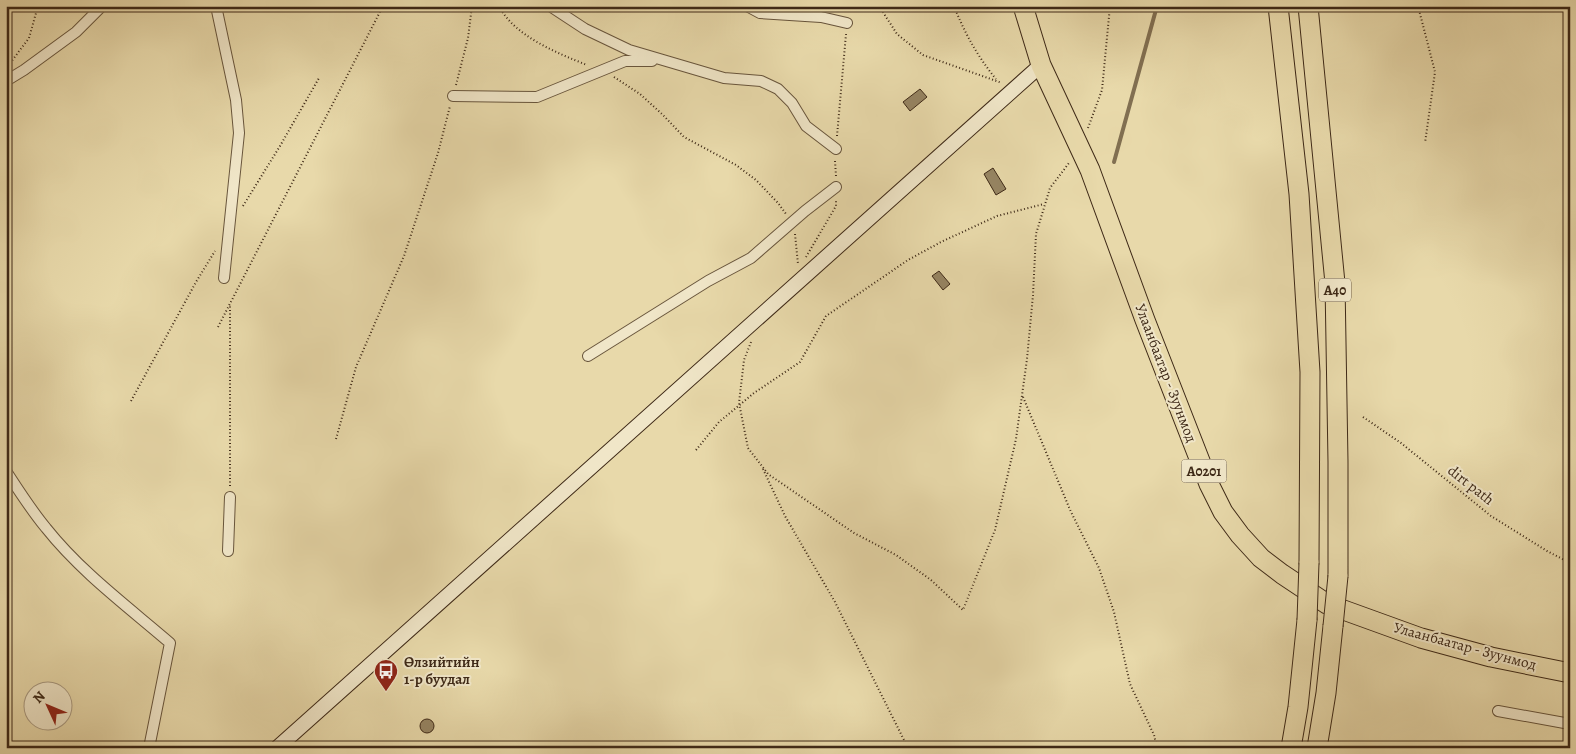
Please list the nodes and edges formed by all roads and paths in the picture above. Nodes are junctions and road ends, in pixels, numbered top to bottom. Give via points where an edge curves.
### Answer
1 (38, 6) edge
2 (102, 6) edge
3 (216, 6) edge
4 (383, 6) edge
5 (472, 6) edge
6 (499, 6) edge
7 (550, 6) edge
8 (747, 6) edge
9 (879, 6) edge
10 (954, 6) edge
11 (1023, 6) edge
12 (1110, 6) edge
13 (1278, 6) edge
14 (1308, 6) edge
15 (1418, 6) edge
16 (847, 23) joint
17 (663, 61) junction
18 (1041, 65) junction
19 (6, 68) edge
20 (600, 71) junction
21 (6, 80) edge
22 (998, 81) junction
23 (1012, 90) junction
24 (453, 96) junction
25 (1425, 143) dead end
26 (1080, 148) junction
27 (836, 149) junction
28 (836, 187) junction
29 (1045, 204) junction
30 (789, 218) dead end
31 (794, 231) dead end
32 (224, 278) dead end
33 (230, 304) junction
34 (218, 327) dead end
35 (751, 342) dead end
36 (588, 356) dead end
37 (1022, 395) junction
38 (1363, 417) dead end
39 (336, 439) dead end
40 (696, 450) dead end
41 (761, 465) junction
42 (6, 471) edge
43 (230, 497) joint
44 (228, 551) dead end
45 (1570, 563) edge
46 (1570, 673) edge
47 (1498, 711) dead end
48 (1570, 724) edge
49 (149, 748) edge
50 (277, 748) edge
51 (908, 748) edge
52 (1157, 748) edge
53 (1291, 748) edge
54 (1317, 748) edge

1 - 19 path via 29,38
2 - 21 street via 76,32
3 - 32 street via 236,100 239,133
4 - 33 path
5 - 24 path via 468,38
6 - 20 path via 521,32 557,53
7 - 17 street via 585,29 629,50
8 - 16 street via 760,13 821,17
9 - 22 path via 896,34 923,55
10 - 22 path via 964,31
11 - 18 highway, A0201
12 - 26 path via 1102,90
13 - 53 highway, A40, bridge via 1299,194 1310,372 1309,563 1298,707
14 - 54 highway, A40, bridge via 1335,283 1338,462 1338,576
15 - 25 path via 1436,72
16 - 27 path
17 - 20 street via 624,61
17 - 27 street via 724,78 760,81 778,89 792,103 806,126
18 - 23 main road
18 - 26 highway, Улаанбаатар - Зуунмод / A0201
20 - 24 street via 537,97
20 - 30 path via 640,94 684,137 736,165 756,180
22 - 23 path
23 - 50 main road
24 - 39 path via 404,256 356,367
26 - 29 path via 1050,188
26 - 46 highway, Улаанбаатар - Зуунмод / A0201 via 1209,484 1223,512 1261,558 1327,604 1421,638
27 - 28 path
28 - 31 path via 836,206 798,270
28 - 36 street via 751,258
29 - 37 path via 1036,234
29 - 40 path via 997,216 941,242 908,260 826,316 800,362 719,422
33 - 34 path
33 - 43 path
35 - 41 path via 744,360 739,403 748,448
37 - 41 path via 1016,439 995,530 963,610 924,575 896,555 854,533 768,474
37 - 52 path via 1071,512 1099,568 1114,612 1130,684
38 - 45 path, dirt path via 1401,443 1491,516
41 - 51 path via 785,516 835,602
42 - 49 street via 46,529 69,554 170,643
43 - 44 street
47 - 48 street

